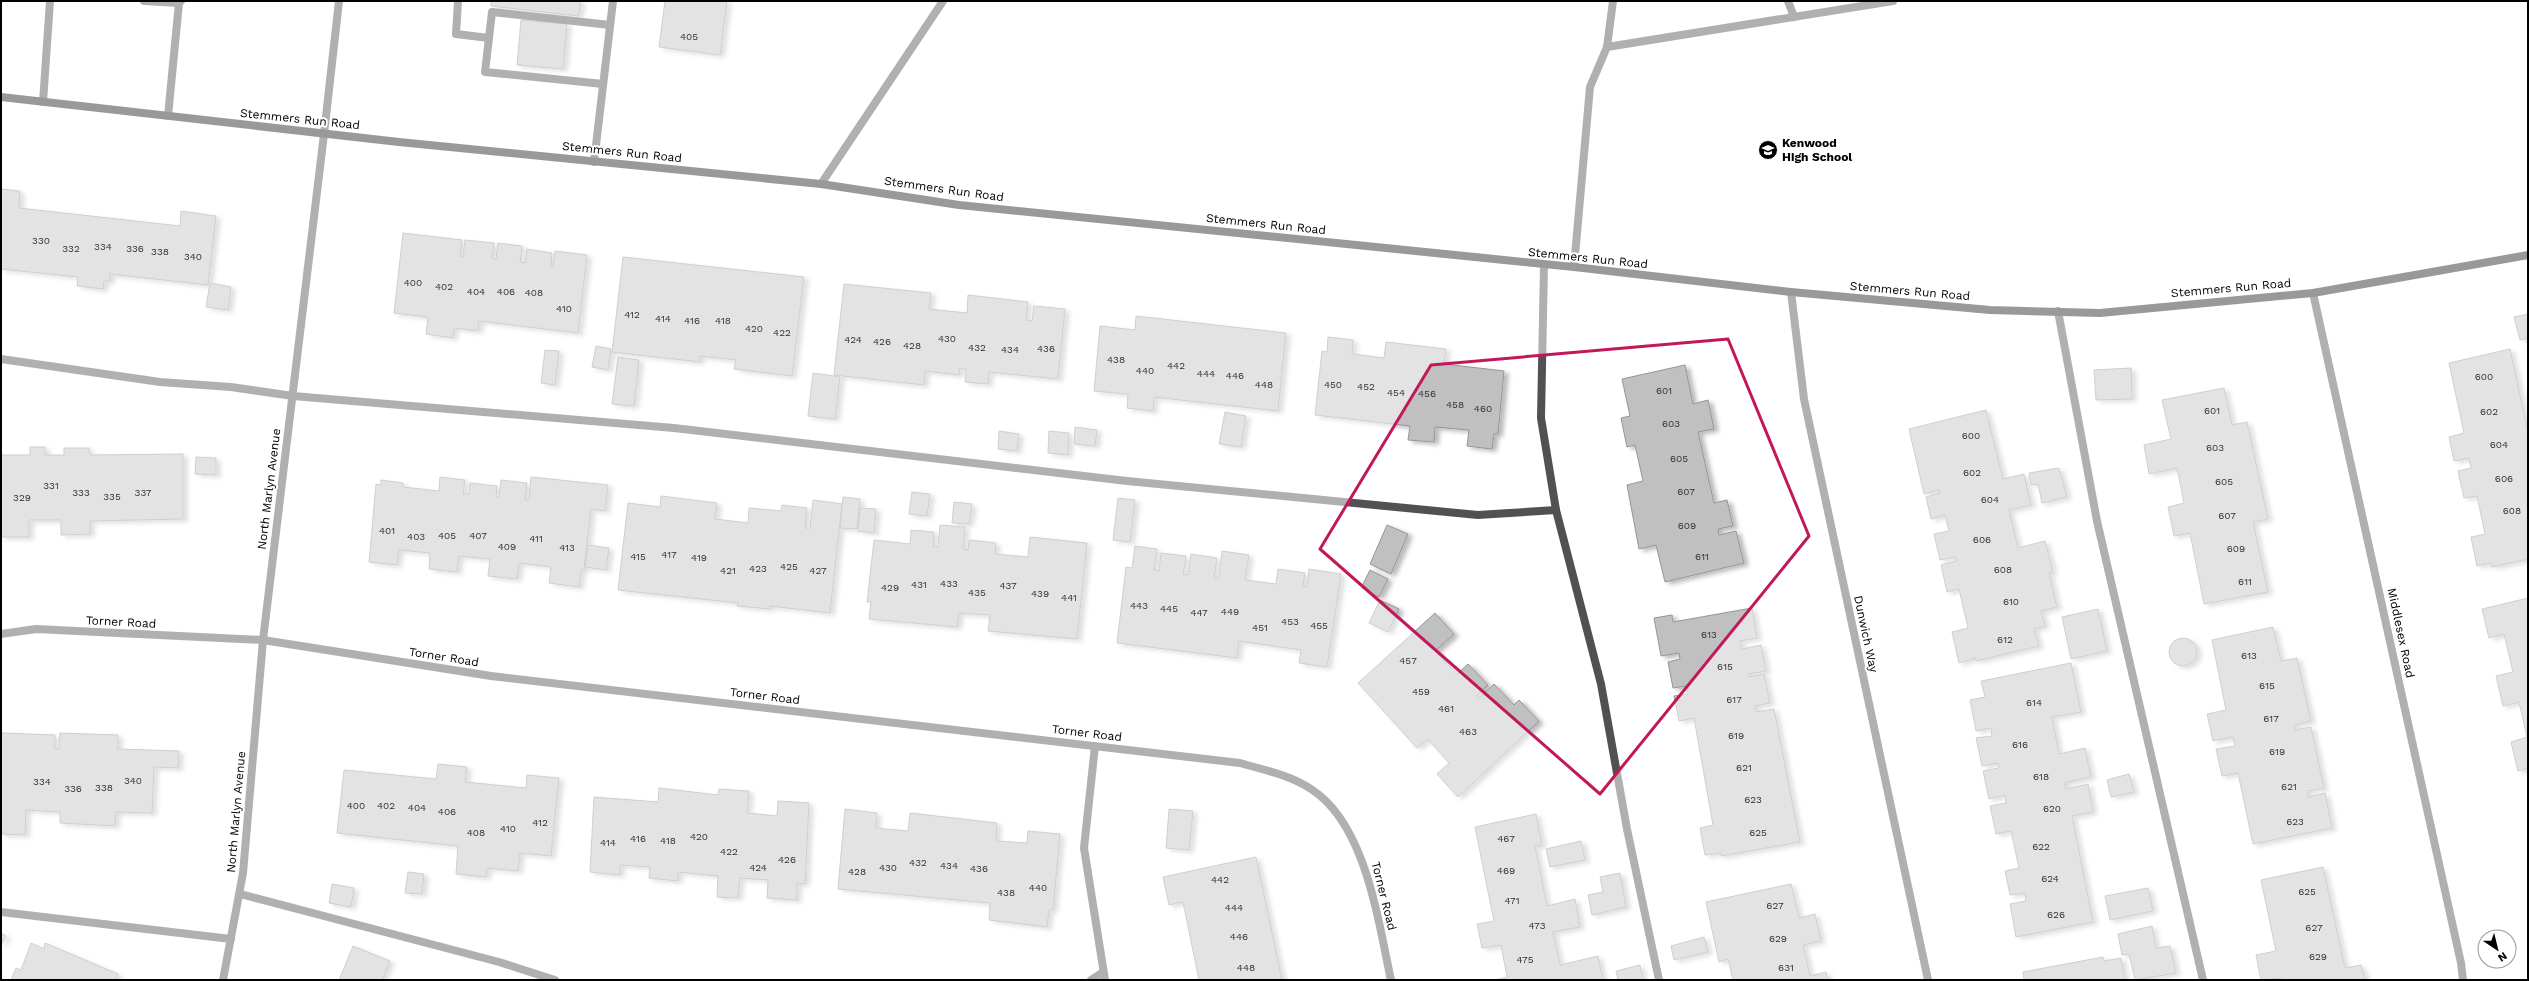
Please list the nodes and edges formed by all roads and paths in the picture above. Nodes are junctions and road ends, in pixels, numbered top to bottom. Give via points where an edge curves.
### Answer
1 (50, 1) edge
2 (144, 1) edge
3 (339, 1) edge
4 (458, 1) edge
5 (613, 1) edge
6 (943, 1) edge
7 (1613, 1) edge
8 (1788, 1) edge
9 (1889, 1) edge
10 (1893, 1) edge
11 (180, 2) edge
12 (1794, 17) junction
13 (610, 24) junction
14 (489, 38) junction
15 (1607, 47) junction
16 (603, 84) junction
17 (1, 97) edge
18 (43, 102) junction
19 (168, 116) junction
20 (324, 134) junction
21 (594, 162) junction
22 (821, 184) junction
23 (2528, 255) edge
24 (1544, 265) junction
25 (1574, 267) junction
26 (1791, 292) junction
27 (2313, 292) junction
28 (2058, 311) junction
29 (1, 359) edge
30 (292, 396) junction
31 (1556, 510) junction
32 (1, 634) edge
33 (263, 640) junction
34 (1095, 746) junction
35 (240, 894) junction
36 (1, 912) edge
37 (231, 939) junction
38 (1104, 976) edge
39 (223, 980) edge
40 (555, 980) edge
41 (1091, 980) edge
42 (1390, 980) edge
43 (1659, 980) edge
44 (1928, 980) edge
45 (2203, 980) edge
46 (2463, 980) edge

1 - 18 street
2 - 11 street
3 - 20 street, North Marlyn Avenue
4 - 14 street via 456,34
5 - 13 street
6 - 22 street
7 - 15 street
8 - 12 street
9 - 10 street
9 - 12 street
11 - 19 street
12 - 15 street
13 - 14 street via 492,12
13 - 16 street
14 - 16 street via 485,72
15 - 25 street via 1590,87
16 - 21 street
17 - 18 main road, Stemmers Run Road
18 - 19 main road, Stemmers Run Road
19 - 20 main road, Stemmers Run Road
20 - 21 main road, Stemmers Run Road
20 - 30 street, North Marlyn Avenue
21 - 22 main road, Stemmers Run Road
22 - 24 main road, Stemmers Run Road via 959,205
23 - 27 main road, Stemmers Run Road
24 - 25 main road, Stemmers Run Road
24 - 31 street via 1542,418
25 - 26 main road, Stemmers Run Road
26 - 28 main road, Stemmers Run Road via 1990,310
26 - 44 street, Dunwich Way via 1804,399
27 - 28 main road, Stemmers Run Road via 2100,313
27 - 46 street, Middlesex Road
28 - 45 street via 2097,520
29 - 30 street via 160,382 231,387
30 - 31 street via 674,428 1127,481 1478,515
30 - 33 street, North Marlyn Avenue
31 - 43 street via 1601,684 1627,829
32 - 33 street, Torner Road via 36,629
33 - 34 street, Torner Road via 490,676
33 - 35 street, North Marlyn Avenue
34 - 38 street via 1084,848
34 - 42 street, Torner Road via 1240,763 1285,776 1312,789 1335,814 1360,853 1374,899
35 - 37 street, North Marlyn Avenue
35 - 40 street via 499,962
36 - 37 street
37 - 39 street, North Marlyn Avenue
38 - 41 street

